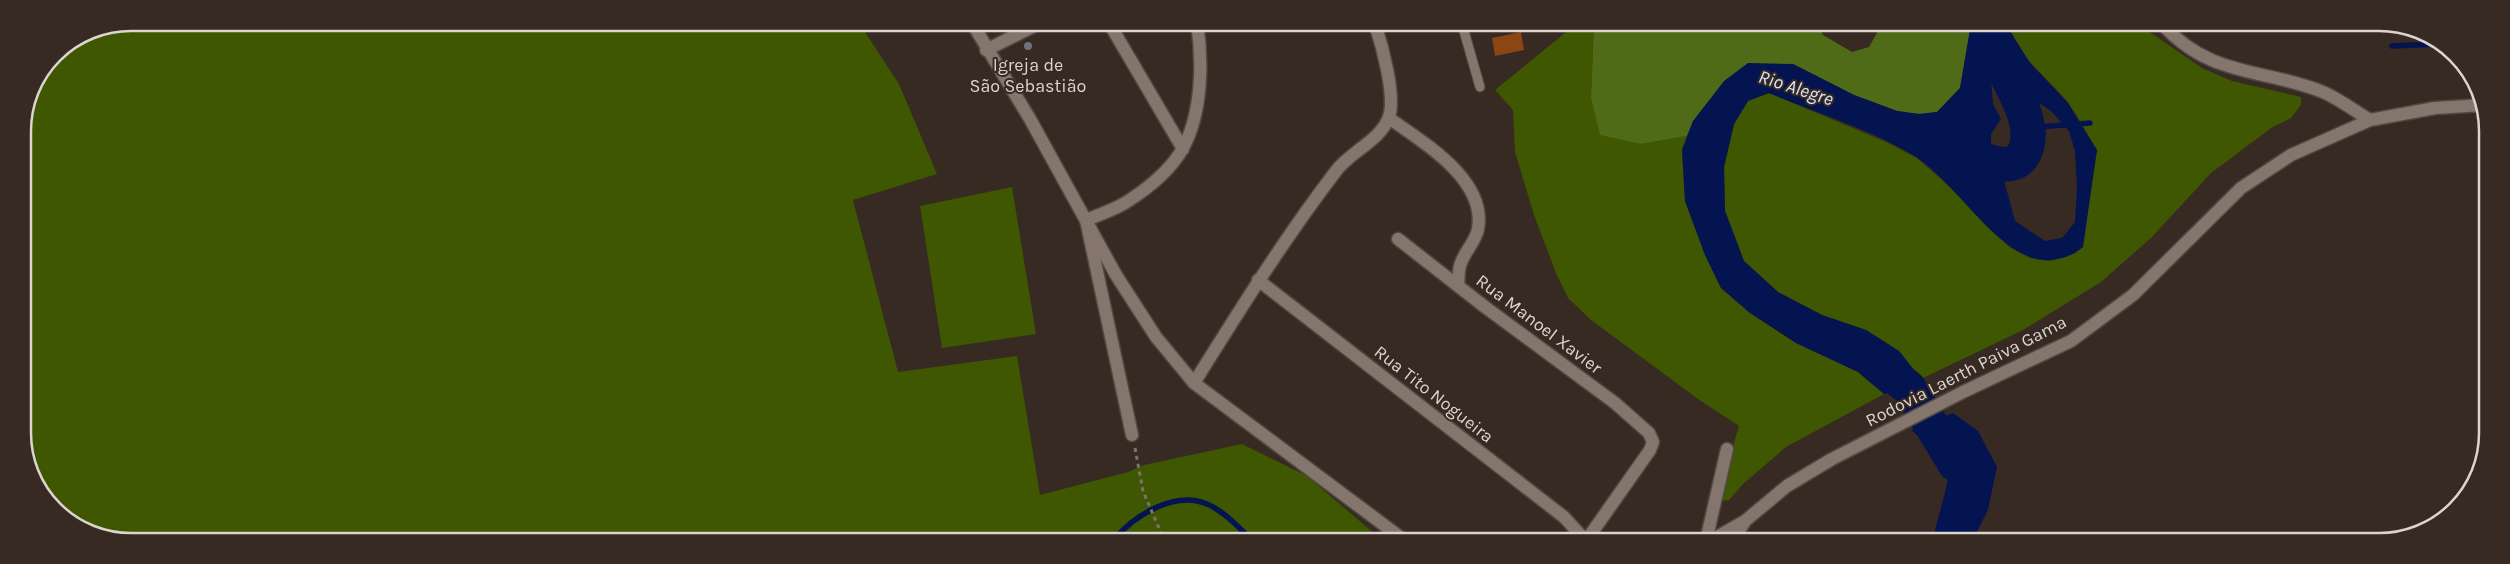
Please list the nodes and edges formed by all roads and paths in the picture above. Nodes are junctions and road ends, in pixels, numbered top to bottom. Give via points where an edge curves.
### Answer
1 (976, 31) edge
2 (1024, 31) edge
3 (1114, 31) edge
4 (1198, 31) edge
5 (1377, 31) edge
6 (1464, 31) edge
7 (2168, 31) edge
8 (986, 50) junction
9 (1480, 87) dead end
10 (2475, 105) edge
11 (1389, 118) junction
12 (2370, 120) junction
13 (1182, 149) junction
14 (1086, 220) junction
15 (1398, 239) dead end
16 (1258, 280) junction
17 (1458, 286) junction
18 (1194, 383) junction
19 (1132, 436) joint
20 (1727, 449) dead end
21 (1745, 521) junction
22 (1161, 533) edge
23 (1395, 533) edge
24 (1579, 533) edge
25 (1592, 533) edge
26 (1708, 533) edge
27 (1724, 533) edge
28 (1737, 533) edge

1 - 8 street
2 - 8 street
3 - 13 street
4 - 13 street via 1198,88 1193,124
5 - 11 street via 1388,81
6 - 9 lane
7 - 12 street via 2202,58 2324,92
8 - 14 street via 1030,119
10 - 12 street, Rodovia Laerth Paiva Gama via 2435,108
11 - 16 street via 1338,169
11 - 17 street via 1445,157 1476,201 1478,230 1460,263
12 - 21 street, Rodovia Laerth Paiva Gama via 2291,155 2241,188 2132,295 2071,341 1878,434 1787,486
13 - 14 street via 1156,180 1124,203
14 - 18 street via 1156,337
14 - 19 street
15 - 17 street, Rua Manoel Xavier
16 - 18 street
16 - 24 street, Rua Tito Nogueira via 1564,516
17 - 25 street, Rua Manoel Xavier via 1615,403 1649,433 1653,442 1646,455
18 - 23 street
19 - 22 path via 1143,491
20 - 26 street
21 - 27 street, Rodovia Laerth Paiva Gama
21 - 28 street, Rodovia Laerth Paiva Gama

